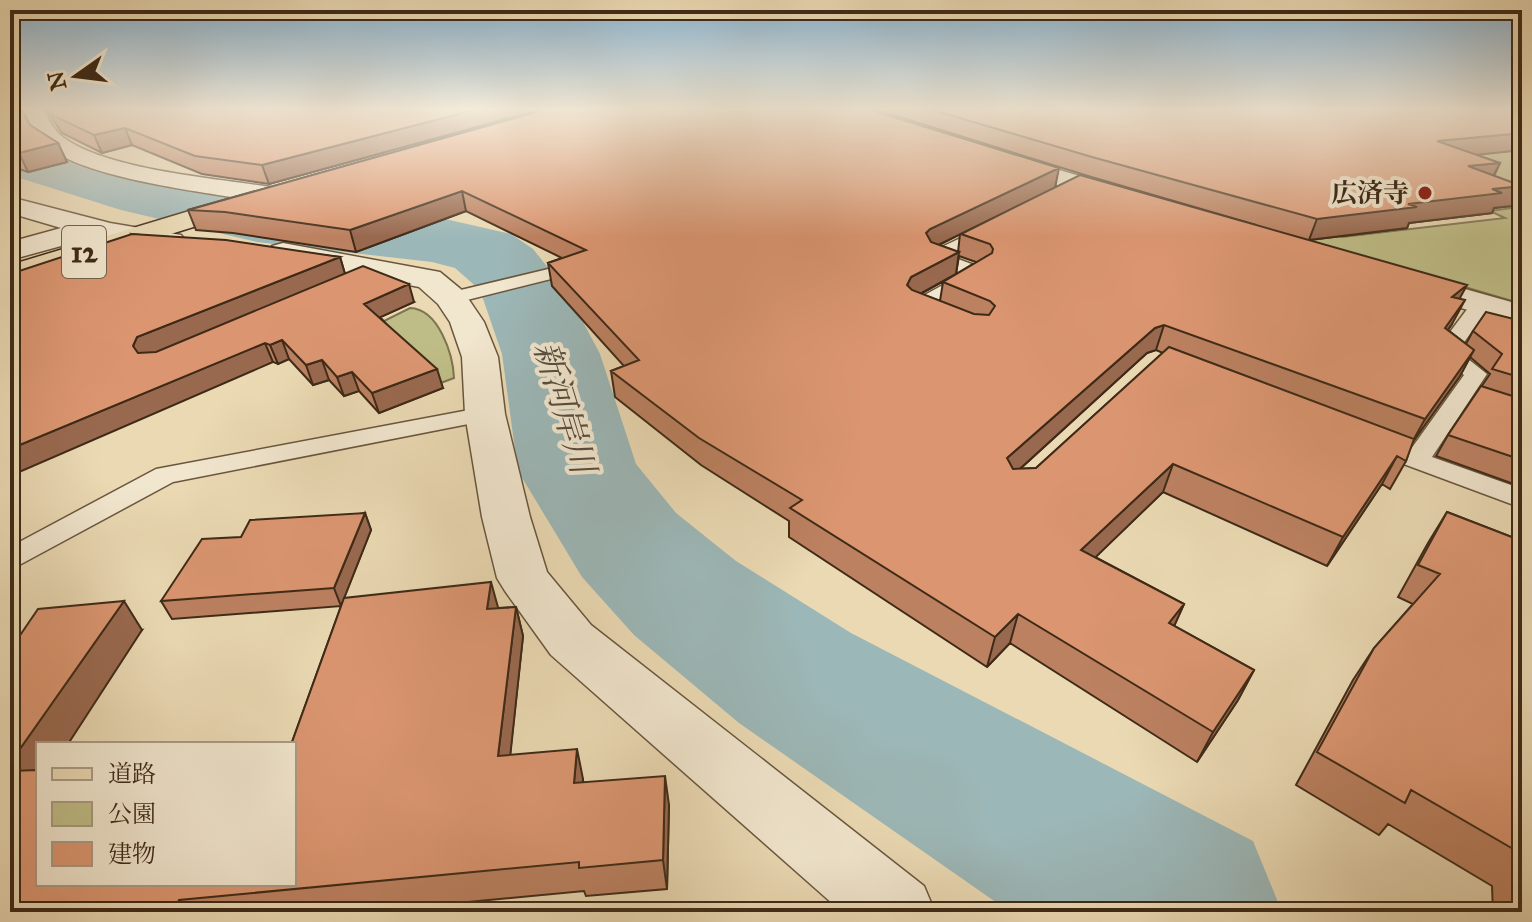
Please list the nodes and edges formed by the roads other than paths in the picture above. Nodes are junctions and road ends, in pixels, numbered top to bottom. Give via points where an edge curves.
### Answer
1 (69, 151) edge
2 (974, 151) edge
3 (1078, 184) junction
4 (269, 196) joint
5 (1052, 197) edge
6 (10, 205) edge
7 (1155, 207) edge
8 (1013, 217) edge
9 (127, 232) junction
10 (10, 251) edge
11 (381, 268) junction
12 (569, 269) edge
13 (1380, 273) edge
14 (10, 275) edge
15 (339, 286) edge
16 (451, 298) junction
17 (1481, 304) junction
18 (1522, 316) edge
19 (954, 322) edge
20 (1463, 394) junction
21 (1492, 403) edge
22 (485, 414) junction
23 (1359, 439) edge
24 (1416, 461) junction
25 (1522, 499) edge
26 (10, 560) edge
27 (898, 912) edge

1 - 4 street
2 - 3 street
3 - 5 lane
3 - 7 street
4 - 9 main road, 12
6 - 9 street
8 - 19 lane via 935,257 978,273 917,307
9 - 10 street
9 - 11 street
9 - 14 main road, 12
11 - 15 lane
11 - 16 street via 429,279
12 - 16 lane
13 - 17 street
16 - 22 street via 480,357
17 - 18 street
17 - 20 lane via 1446,352 1476,374
20 - 21 lane
20 - 24 lane
22 - 26 lane via 165,475
22 - 27 street via 523,578 571,640
23 - 24 lane
24 - 25 lane

